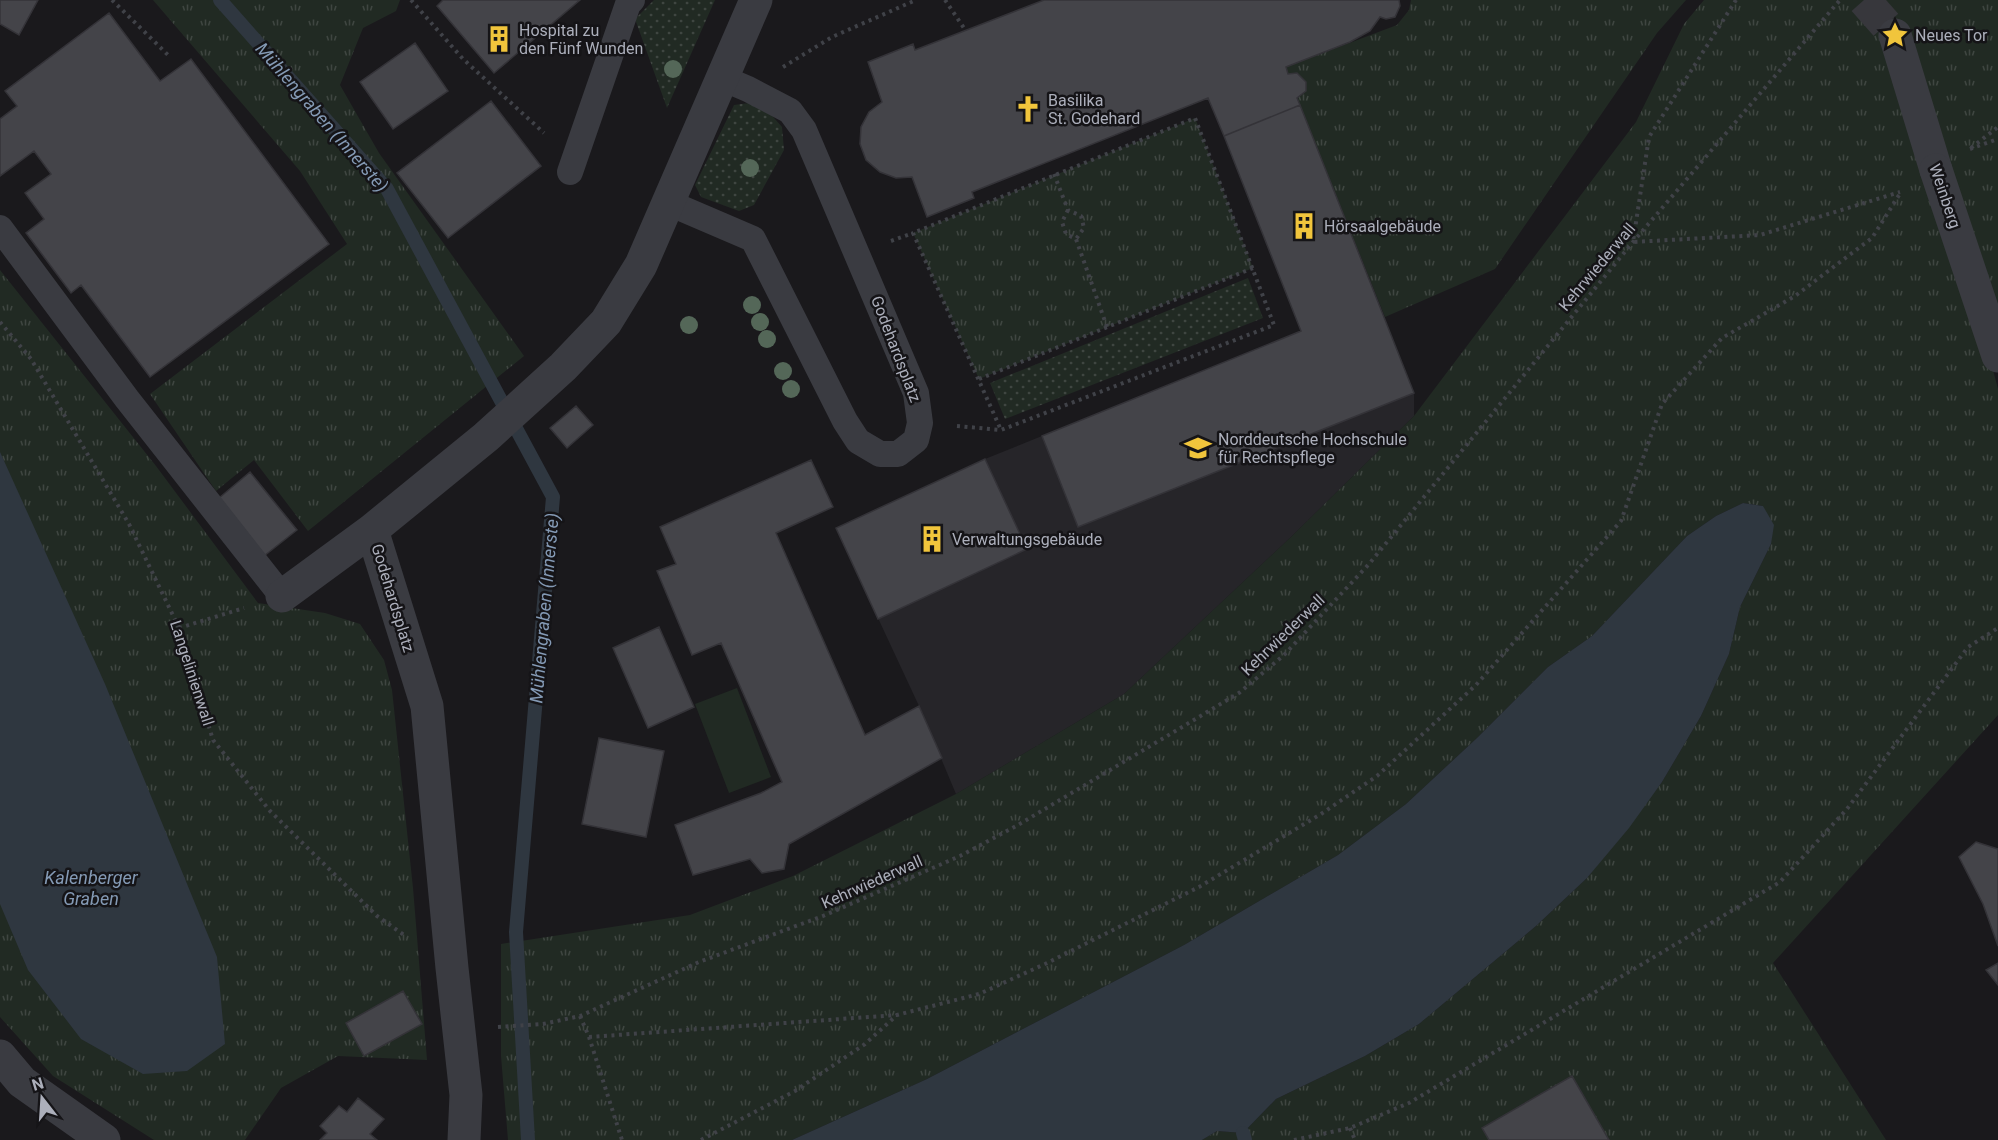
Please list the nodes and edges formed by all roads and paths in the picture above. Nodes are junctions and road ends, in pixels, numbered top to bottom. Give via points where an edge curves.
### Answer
1 (112, 0) edge
2 (411, 0) edge
3 (632, 0) edge
4 (756, 0) edge
5 (916, 0) edge
6 (945, 0) edge
7 (1736, 0) edge
8 (1840, 0) edge
9 (966, 31) dead end
10 (1895, 35) tunnel mouth
11 (168, 55) dead end
12 (735, 84) junction
13 (1998, 127) edge
14 (1968, 150) dead end
15 (570, 172) joint
16 (1054, 174) junction
17 (669, 203) junction
18 (1068, 210) junction
19 (0, 228) edge
20 (913, 233) junction
21 (1076, 239) junction
22 (886, 242) dead end
23 (1633, 242) junction
24 (1253, 268) junction
25 (0, 322) edge
26 (1107, 327) junction
27 (1998, 357) edge
28 (979, 379) junction
29 (920, 423) junction
30 (1001, 430) junction
31 (372, 530) junction
32 (282, 596) junction
33 (179, 628) junction
34 (1998, 628) edge
35 (452, 968) junction
36 (897, 1015) junction
37 (580, 1016) junction
38 (497, 1027) dead end
39 (589, 1037) junction
40 (0, 1056) edge
41 (1350, 1128) junction
42 (104, 1140) edge
43 (464, 1140) edge
44 (622, 1140) edge
45 (701, 1140) edge
46 (1294, 1140) edge
47 (1355, 1140) edge

1 - 11 path
2 - 15 path via 463,59 543,132
3 - 15 lane
4 - 12 street, Godehardsplatz
5 - 12 path
6 - 9 path
7 - 23 path via 1649,137
8 - 23 path, Kehrwiederwall
10 - 27 street, Weinberg
12 - 17 street, Godehardsplatz
12 - 29 lane, Godehardsplatz via 790,111 804,130 899,349 916,393
13 - 14 path
16 - 18 path
16 - 20 path
16 - 24 path via 1196,118
17 - 29 lane, Godehardsplatz via 753,239 858,441 880,454 898,454 916,440
17 - 31 street, Godehardsplatz via 641,265 606,322 486,437
18 - 21 path via 1062,222 1066,234
18 - 21 path via 1081,216 1084,228
19 - 32 lane via 127,399
20 - 22 path
20 - 28 path
21 - 26 path
23 - 36 path via 1761,235 1901,192 1872,238 1795,297 1722,338 1662,404 1621,521 1476,685 1377,776 1199,887 1055,959 979,994
23 - 37 path, Kehrwiederwall via 1369,564 1284,655 1239,693 960,856 823,916 699,962
24 - 26 path
24 - 30 path via 1274,324
25 - 33 path, Langelinienwall via 31,359 129,524
26 - 28 path
28 - 30 path
29 - 30 path
31 - 32 street
31 - 35 street, Godehardsplatz via 427,706
32 - 33 path
33 - 35 path, Langelinienwall via 213,740 263,802 377,916
34 - 41 path via 1968,647 1847,810 1780,882 1409,1103
35 - 43 street, Godehardsplatz via 466,1095
36 - 39 path
36 - 45 path via 865,1044 795,1090
37 - 38 path, Kehrwiederwall via 543,1024
37 - 39 path
39 - 44 path
40 - 42 street via 22,1082
41 - 46 path
41 - 47 path

